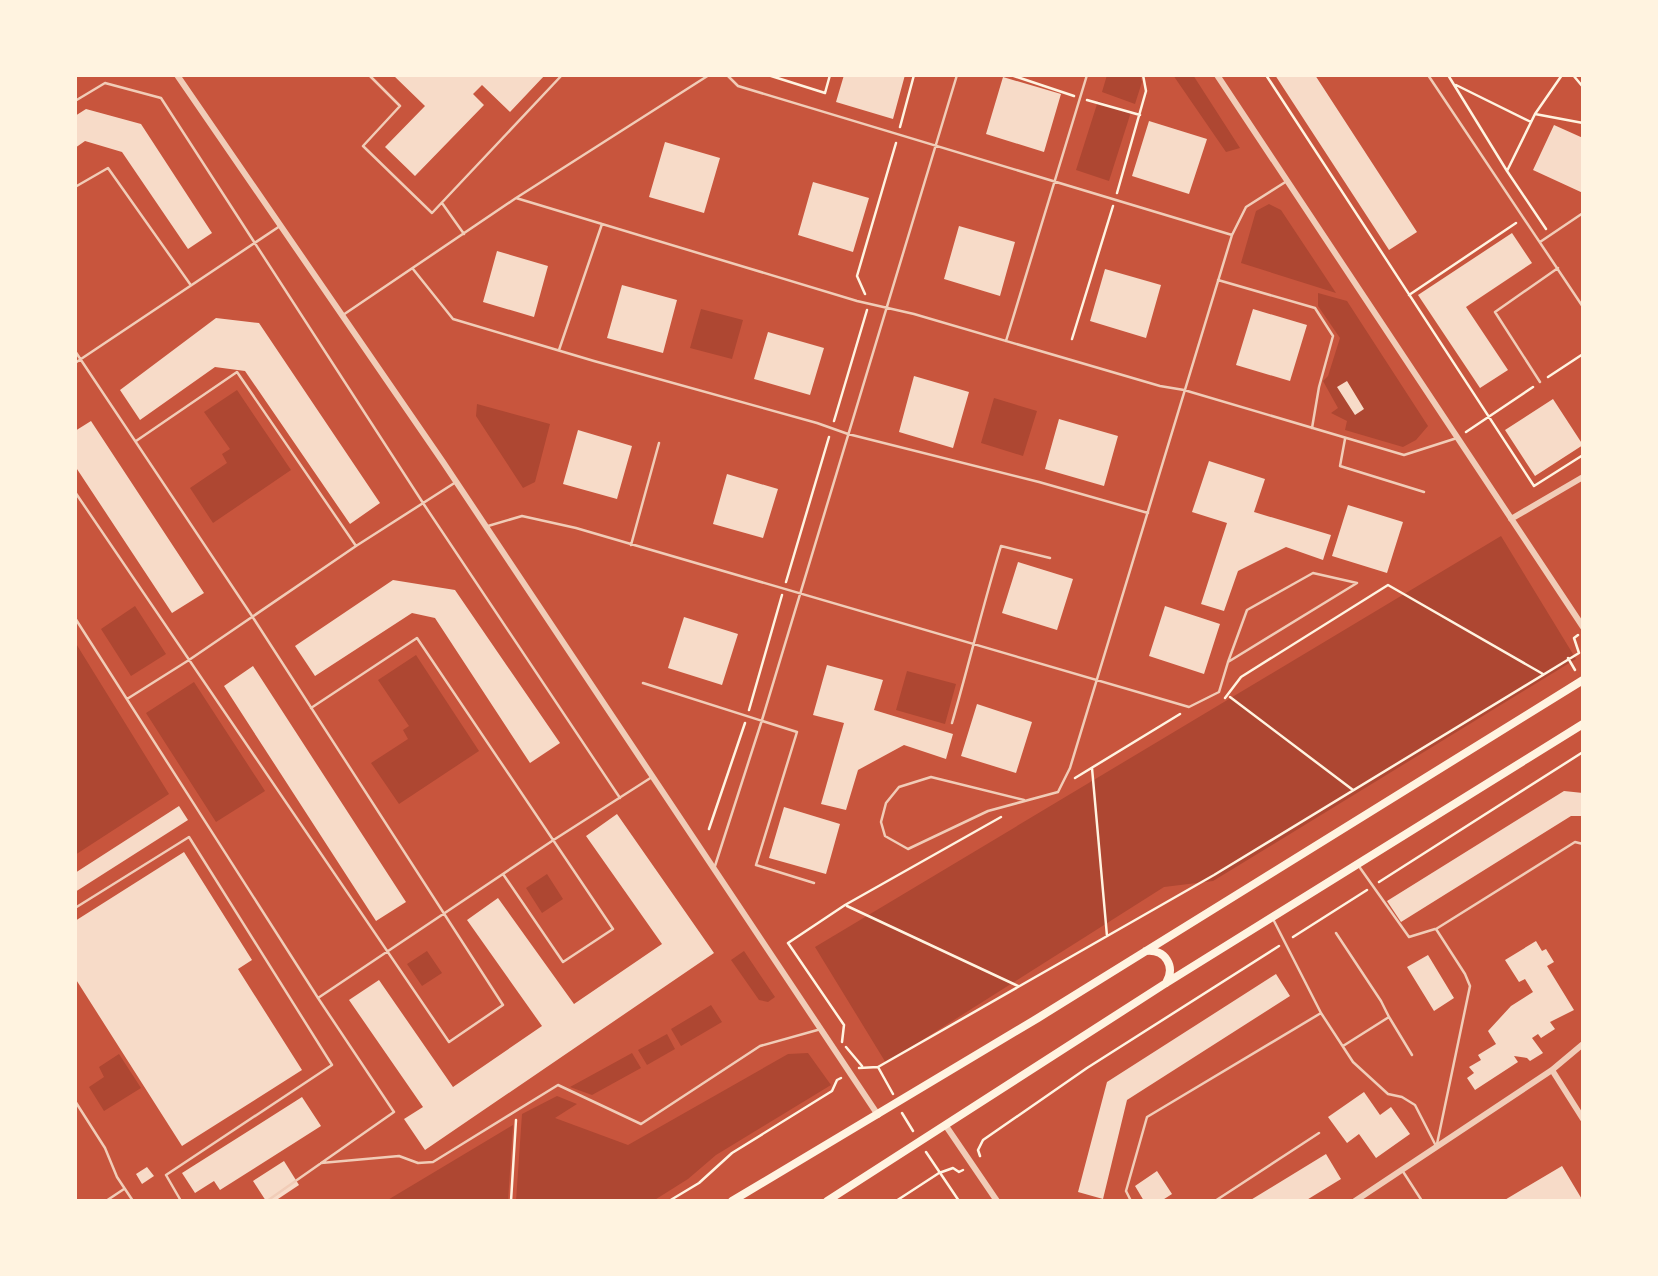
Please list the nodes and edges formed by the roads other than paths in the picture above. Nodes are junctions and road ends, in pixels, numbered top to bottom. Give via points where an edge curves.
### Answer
1 (177, 75) edge
2 (369, 75) edge
3 (562, 75) edge
4 (709, 75) edge
5 (727, 75) edge
6 (957, 75) edge
7 (1087, 75) edge
8 (1217, 75) edge
9 (1428, 75) edge
10 (75, 101) edge
11 (935, 145) junction
12 (1287, 181) junction
13 (1056, 182) junction
14 (75, 187) edge
15 (516, 198) junction
16 (442, 203) junction
17 (1583, 212) edge
18 (602, 224) junction
19 (280, 226) junction
20 (464, 234) junction
21 (1232, 235) junction
22 (254, 242) junction
23 (1540, 242) junction
24 (1558, 268) junction
25 (413, 269) junction
26 (1218, 280) junction
27 (190, 284) junction
28 (1583, 307) edge
29 (886, 308) junction
30 (343, 316) junction
31 (1006, 341) junction
32 (559, 350) junction
33 (75, 351) edge
34 (81, 359) junction
35 (75, 363) edge
36 (1540, 382) road end
37 (1184, 390) junction
38 (1312, 428) junction
39 (848, 434) junction
40 (1457, 438) junction
41 (1345, 439) junction
42 (135, 442) junction
43 (659, 443) dead end
44 (1583, 477) edge
45 (456, 482) junction
46 (75, 492) edge
47 (1424, 492) dead end
48 (423, 503) junction
49 (1147, 513) junction
50 (1511, 519) junction
51 (486, 527) junction
52 (631, 545) junction
53 (356, 546) junction
54 (1050, 558) dead end
55 (800, 594) junction
56 (251, 616) junction
57 (75, 618) edge
58 (1583, 629) edge
59 (975, 646) junction
60 (189, 660) junction
61 (1228, 662) junction
62 (1097, 680) junction
63 (1583, 680) edge
64 (643, 683) dead end
65 (127, 698) junction
66 (311, 708) junction
67 (762, 720) junction
68 (952, 723) dead end
69 (1583, 724) edge
70 (652, 778) junction
71 (620, 798) junction
72 (1024, 800) junction
73 (552, 841) junction
74 (1583, 844) edge
75 (1358, 865) junction
76 (714, 869) junction
77 (503, 874) junction
78 (814, 883) dead end
79 (75, 908) edge
80 (444, 912) junction
81 (1272, 918) junction
82 (1436, 929) junction
83 (1336, 933) dead end
84 (387, 951) junction
85 (1142, 953) junction
86 (1164, 985) junction
87 (318, 998) junction
88 (1321, 1013) junction
89 (1389, 1017) junction
90 (821, 1029) junction
91 (1583, 1044) edge
92 (1343, 1046) junction
93 (1412, 1055) dead end
94 (1552, 1070) junction
95 (75, 1101) edge
96 (878, 1115) junction
97 (1583, 1119) edge
98 (946, 1126) junction
99 (1319, 1133) dead end
100 (1436, 1147) junction
101 (320, 1164) junction
102 (1402, 1170) junction
103 (124, 1189) junction
104 (106, 1201) edge
105 (133, 1201) edge
106 (181, 1201) edge
107 (267, 1201) edge
108 (732, 1201) edge
109 (827, 1201) edge
110 (997, 1201) edge
111 (1131, 1201) edge
112 (1215, 1201) edge
113 (1355, 1201) edge
114 (1422, 1201) edge

1 - 19 street
2 - 16 lane via 400,106 363,146 432,213
3 - 16 lane
4 - 15 lane
5 - 11 lane via 738,86
6 - 11 lane
7 - 13 lane
8 - 12 street
9 - 23 lane
10 - 22 lane via 105,83 161,98
11 - 13 lane
11 - 29 lane
12 - 21 lane via 1246,207
12 - 40 street
13 - 21 lane
13 - 31 lane
14 - 27 lane via 108,168
15 - 18 lane
15 - 20 lane
16 - 20 lane
17 - 23 lane
18 - 29 lane
18 - 32 lane
19 - 22 lane
19 - 30 street
20 - 25 lane
21 - 26 lane
22 - 27 lane
22 - 48 lane
23 - 24 lane
24 - 28 lane
24 - 36 lane via 1495,312
25 - 30 lane
25 - 32 lane via 453,318
26 - 37 lane
26 - 38 lane via 1315,308 1333,336
27 - 34 lane
29 - 31 lane
29 - 39 lane
30 - 45 street
31 - 37 lane
32 - 39 lane
33 - 34 lane
34 - 35 lane
34 - 42 lane
37 - 38 lane
37 - 49 lane
38 - 41 lane
39 - 49 lane
39 - 55 lane
40 - 41 lane via 1404,454
40 - 50 street
41 - 47 lane via 1340,466
42 - 53 lane via 237,372
42 - 56 lane
43 - 52 lane
44 - 50 street
45 - 48 lane
45 - 51 street
46 - 60 lane
48 - 53 lane
48 - 71 lane
49 - 62 lane
50 - 58 street
51 - 52 lane via 523,516
51 - 70 street
52 - 55 lane
53 - 56 lane
54 - 59 lane via 1001,545
55 - 59 lane
55 - 67 lane
56 - 60 lane
56 - 66 lane
57 - 65 lane
59 - 62 lane
59 - 68 lane
60 - 65 lane
60 - 84 lane
61 - 61 lane via 1247,610 1312,573 1357,583
61 - 62 lane via 1219,692 1189,706
62 - 72 lane via 1058,792
63 - 85 main road
64 - 67 lane
65 - 87 lane
66 - 73 lane via 417,638
66 - 80 lane
67 - 76 lane
67 - 78 lane via 797,732 756,865
69 - 75 main road
70 - 71 lane
70 - 76 street
71 - 73 lane
72 - 72 lane via 988,811 908,849 885,836 881,822 899,787 931,777
73 - 77 lane
73 - 77 lane via 613,929 563,962
74 - 82 lane via 1575,842
75 - 81 main road
75 - 82 lane via 1409,937
76 - 90 street
77 - 80 lane
79 - 106 lane via 189,837 332,1065 166,1175
80 - 84 lane
80 - 84 lane via 503,1005 449,1042
81 - 86 main road
81 - 88 lane
82 - 100 lane via 1469,986
83 - 89 lane
84 - 87 lane
85 - 86 main road via 1154,951 1168,960 1170,976
85 - 96 main road
86 - 98 main road
87 - 101 lane via 394,1112
88 - 92 lane
88 - 111 lane via 1147,1117 1126,1191
89 - 92 lane
89 - 93 lane
90 - 96 street
90 - 101 lane via 760,1046 642,1124 558,1085 433,1162 418,1163 399,1156
91 - 94 street
92 - 100 lane via 1353,1062 1388,1094 1415,1105
94 - 97 street
94 - 100 street
95 - 103 lane via 105,1147
96 - 108 main road
98 - 109 main road
98 - 110 street
99 - 112 lane
100 - 102 street
101 - 107 lane
102 - 113 street
102 - 114 lane
103 - 104 lane
103 - 105 lane

